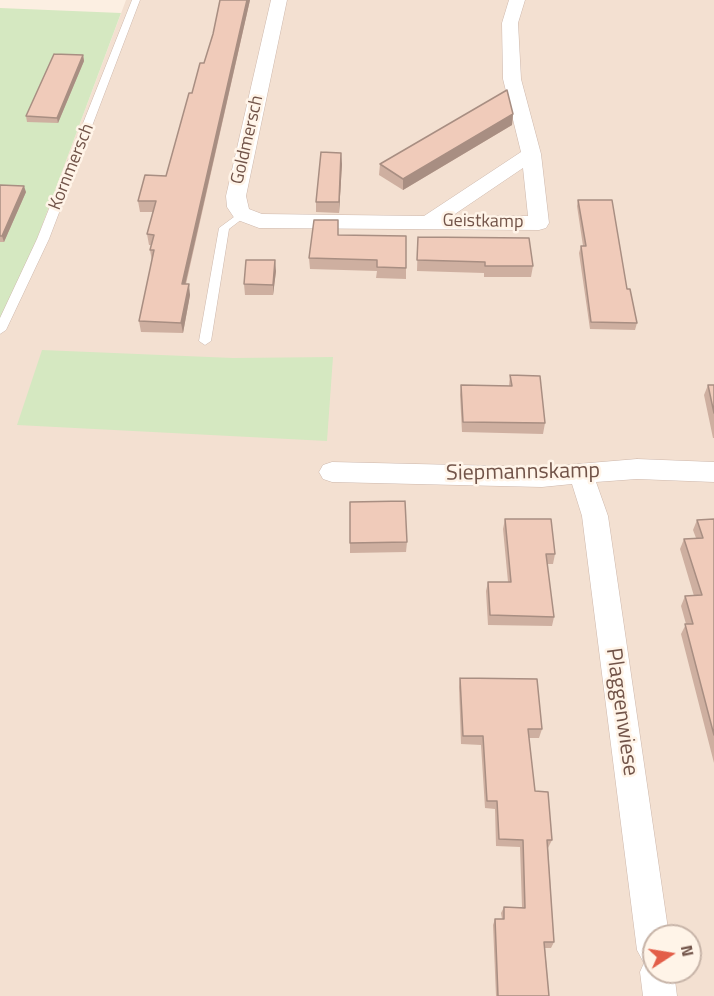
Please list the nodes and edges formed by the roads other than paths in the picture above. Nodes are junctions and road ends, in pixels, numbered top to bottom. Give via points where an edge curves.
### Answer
1 (136, 0) edge
2 (279, 0) edge
3 (517, 0) edge
4 (531, 154) junction
5 (242, 214) junction
6 (430, 221) junction
7 (0, 330) edge
8 (205, 341) dead end
9 (332, 472) dead end
10 (714, 472) edge
11 (581, 475) junction
12 (650, 924) edge

1 - 7 lane, Kornmersch via 43,239
2 - 5 street, Goldmersch via 236,196
3 - 4 street, Geistkamp via 510,23 512,79
4 - 6 street, Geistkamp
4 - 6 street, Geistkamp via 539,222
5 - 6 street, Geistkamp via 259,220
5 - 8 lane, Goldmersch via 224,228
9 - 11 street, Siepmannskamp
10 - 11 street, Siepmannskamp via 637,469
11 - 12 street, Plaggenwiese via 595,516

